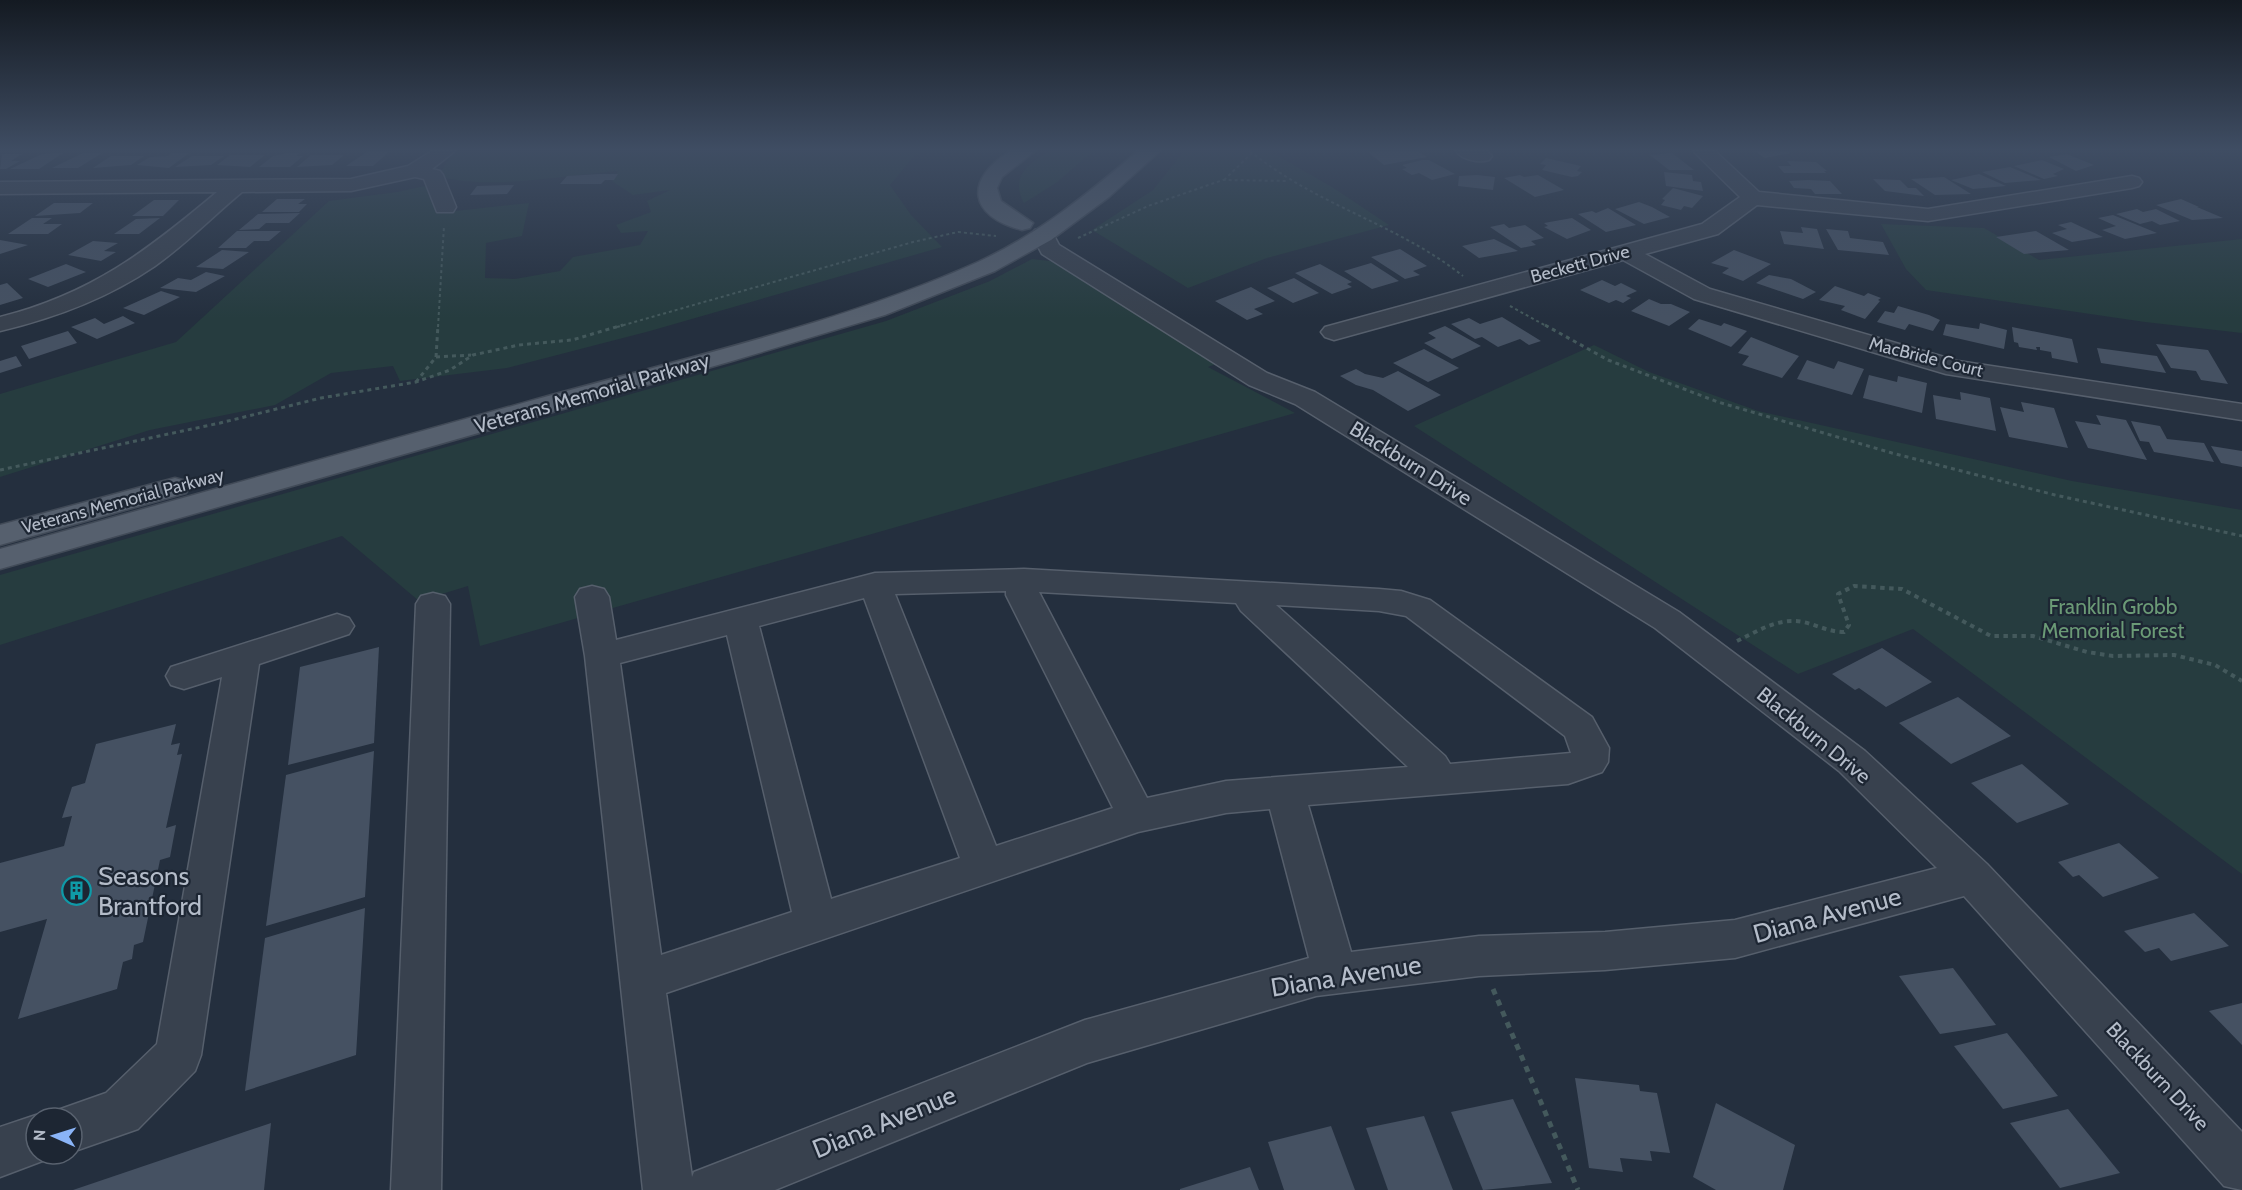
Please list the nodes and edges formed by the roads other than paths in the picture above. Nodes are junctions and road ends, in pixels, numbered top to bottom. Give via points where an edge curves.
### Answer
1 (212, 207) edge
2 (994, 207) edge
3 (1056, 207) edge
4 (1078, 207) edge
5 (1741, 207) edge
6 (1841, 207) edge
7 (1980, 207) edge
8 (1020, 236) junction
9 (1625, 252) junction
10 (0, 324) edge
11 (1334, 332) dead end
12 (1305, 398) junction
13 (2242, 412) edge
14 (0, 535) edge
15 (0, 559) edge
16 (1024, 580) junction
17 (875, 584) junction
18 (1253, 592) junction
19 (592, 597) dead end
20 (433, 604) dead end
21 (741, 620) junction
22 (337, 626) dead end
23 (602, 656) junction
24 (243, 657) junction
25 (184, 676) dead end
26 (1437, 780) junction
27 (1285, 792) junction
28 (1137, 816) junction
29 (984, 867) junction
30 (1972, 876) junction
31 (816, 923) junction
32 (1335, 974) junction
33 (642, 981) junction
34 (84, 1124) edge
35 (24, 1144) edge
36 (0, 1152) edge
37 (2242, 1168) edge
38 (416, 1190) edge
39 (668, 1190) edge
40 (712, 1190) edge

1 - 10 street via 138,267 79,298
2 - 8 main road
3 - 8 main road, Veterans Memorial Parkway
4 - 8 main road, Veterans Memorial Parkway
5 - 9 street, Beckett Drive via 1710,229
6 - 7 street via 1928,215
8 - 12 street, Blackburn Drive via 1050,249 1258,379
8 - 12 street, Blackburn Drive via 1071,241 1274,368
8 - 14 main road, Veterans Memorial Parkway via 827,305
8 - 15 main road, Veterans Memorial Parkway via 987,266 876,310 723,357
9 - 11 street, Beckett Drive
9 - 13 street, MacBride Court via 1702,294 1955,368
12 - 30 street, Blackburn Drive via 1667,620 1852,761
16 - 17 street
16 - 18 street
16 - 28 street via 1022,595
17 - 21 street
17 - 29 street
18 - 26 street via 1253,603 1432,766
18 - 26 street via 1401,602 1418,608 1579,727 1590,748 1589,762 1568,769
19 - 23 street
20 - 38 street
21 - 23 street
21 - 31 street
22 - 24 street
23 - 33 street
24 - 25 street
24 - 34 street via 178,1055 121,1112
26 - 27 street
27 - 28 street via 1226,797
27 - 32 street
28 - 29 street
29 - 31 street
30 - 32 street, Diana Avenue via 1735,939 1605,951 1479,956
30 - 37 street, Blackburn Drive
31 - 33 street
32 - 40 street, Diana Avenue via 1239,996 1085,1042
33 - 39 street
35 - 36 street

